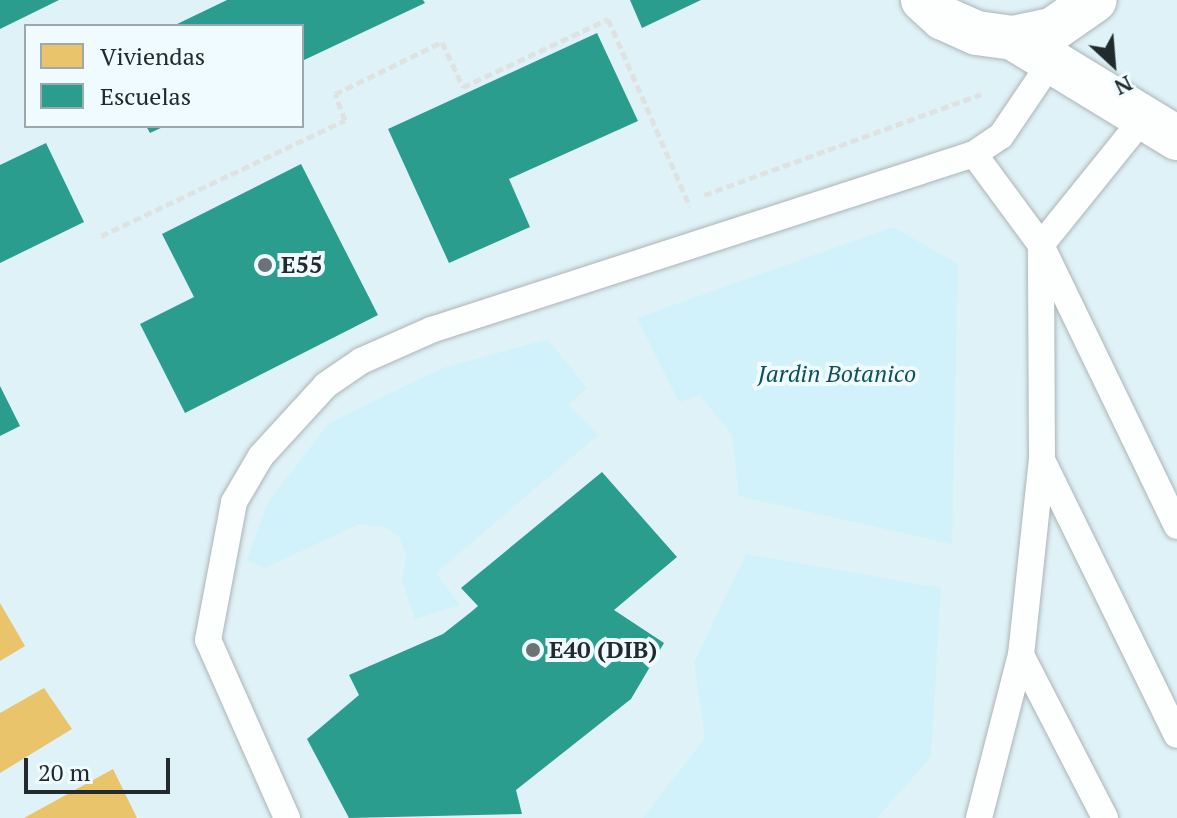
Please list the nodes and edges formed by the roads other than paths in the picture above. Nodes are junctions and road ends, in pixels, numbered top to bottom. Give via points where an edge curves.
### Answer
1 (923, 0) edge
2 (1095, 0) edge
3 (1013, 38) junction
4 (1053, 59) junction
5 (1161, 127) edge
6 (974, 154) junction
7 (1041, 245) junction
8 (1042, 460) junction
9 (1177, 526) edge
10 (1021, 655) junction
11 (1177, 735) edge
12 (980, 817) edge
13 (287, 818) edge
14 (1105, 818) edge

1 - 3 street via 943,18 977,33
2 - 3 street via 1052,30
3 - 4 street
4 - 5 street
4 - 6 lane via 1001,136
5 - 7 lane
6 - 7 lane
6 - 13 lane via 431,330 361,361 326,385 261,456 234,502 208,640
7 - 8 lane
7 - 9 lane
8 - 10 lane
8 - 11 lane
10 - 12 lane
10 - 14 lane

